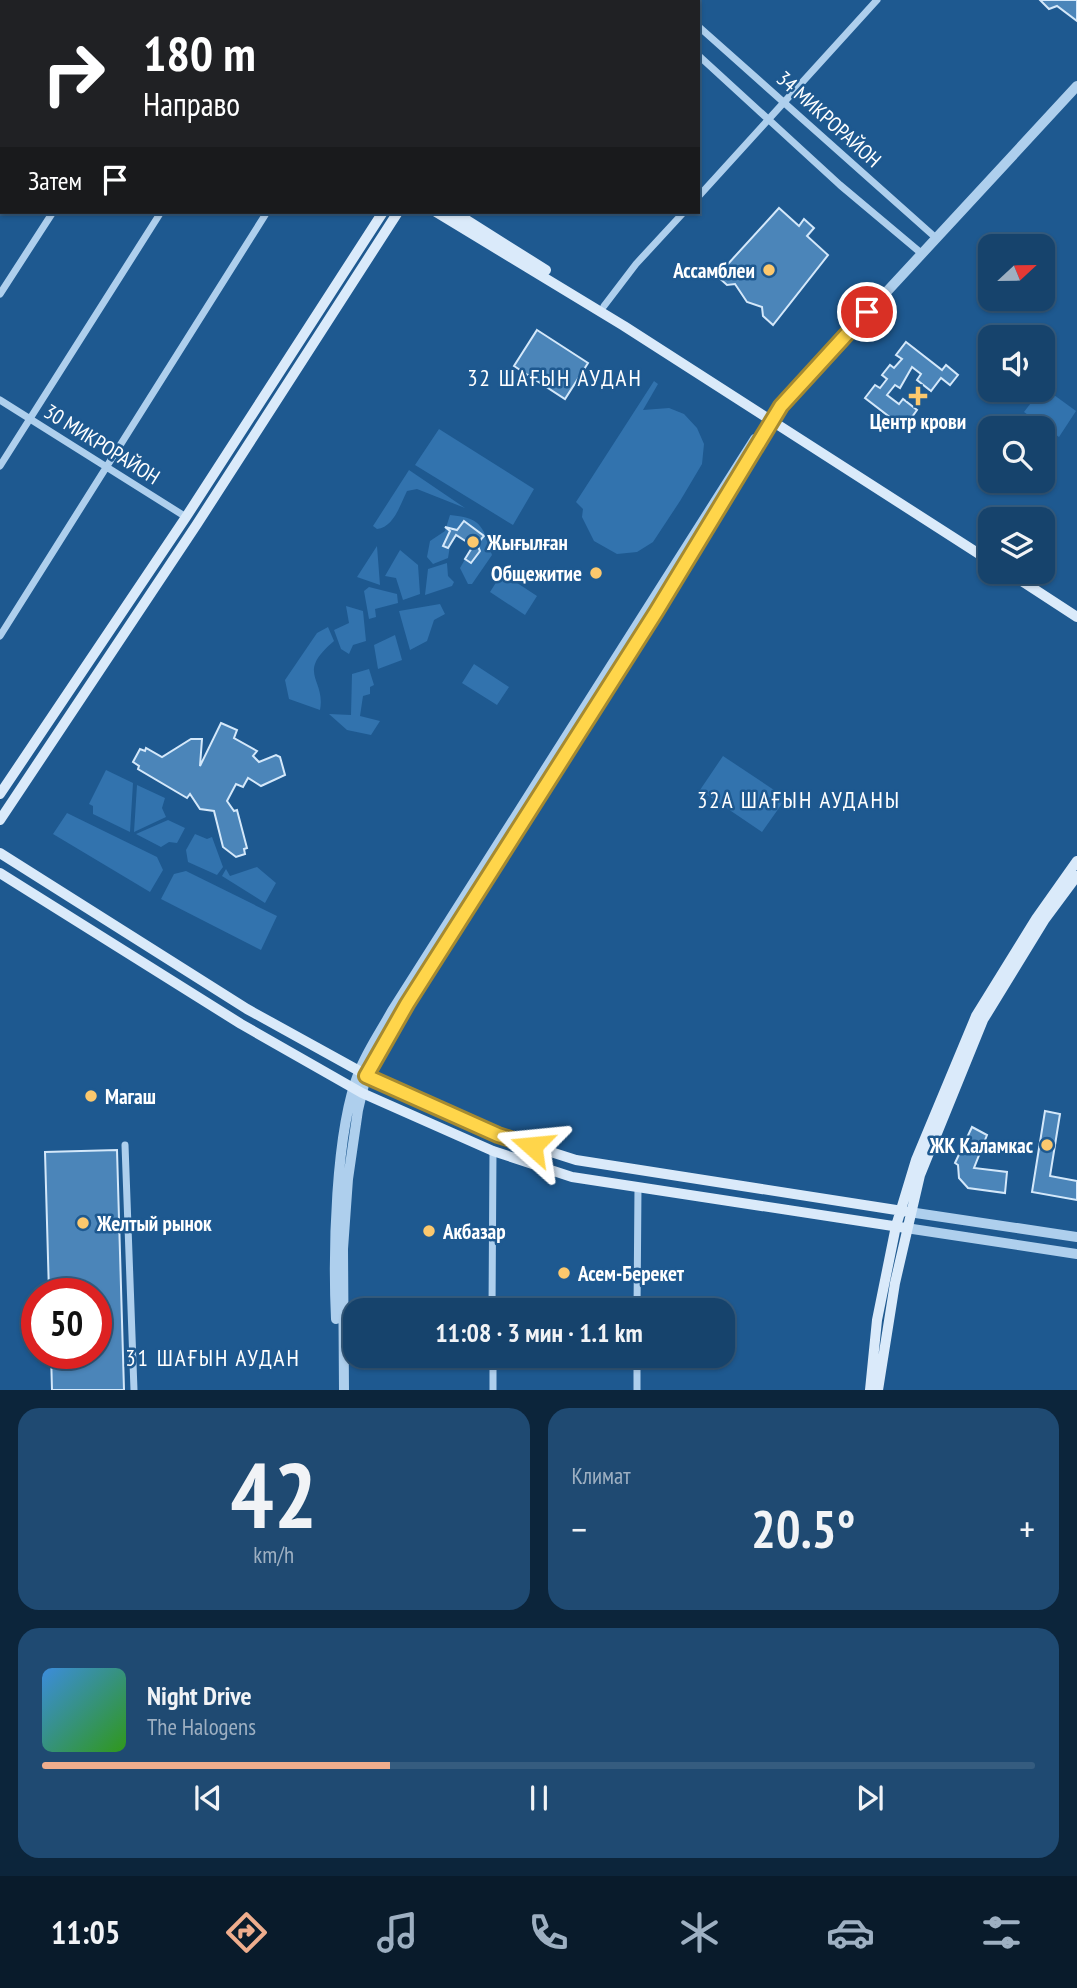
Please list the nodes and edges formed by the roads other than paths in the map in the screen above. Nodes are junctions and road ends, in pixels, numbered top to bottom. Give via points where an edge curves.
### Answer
1 (877, 0) edge
2 (700, 28) edge
3 (700, 57) edge
4 (1077, 86) edge
5 (785, 102) junction
6 (769, 119) junction
7 (700, 195) edge
8 (52, 214) edge
9 (160, 214) edge
10 (266, 214) edge
11 (382, 214) edge
12 (397, 214) edge
13 (439, 214) edge
14 (457, 214) edge
15 (682, 214) edge
16 (936, 238) junction
17 (921, 253) junction
18 (0, 294) edge
19 (604, 306) junction
20 (0, 400) edge
21 (774, 415) junction
22 (30, 419) junction
23 (0, 466) edge
24 (107, 466) junction
25 (186, 517) junction
26 (978, 550) edge
27 (1026, 584) edge
28 (1035, 584) edge
29 (1077, 611) edge
30 (1077, 617) edge
31 (0, 636) edge
32 (0, 794) edge
33 (0, 820) edge
34 (0, 853) edge
35 (1077, 861) edge
36 (0, 873) edge
37 (1077, 876) edge
38 (363, 1074) junction
39 (358, 1090) junction
40 (498, 1135) junction
41 (125, 1146) dead end
42 (493, 1151) junction
43 (638, 1187) junction
44 (905, 1211) junction
45 (901, 1227) junction
46 (1077, 1237) edge
47 (1077, 1254) edge
48 (492, 1298) edge
49 (637, 1298) edge
50 (493, 1368) edge
51 (637, 1368) edge
52 (134, 1390) edge
53 (338, 1390) edge
54 (345, 1390) edge
55 (493, 1390) edge
56 (637, 1390) edge
57 (870, 1390) edge
58 (878, 1390) edge

1 - 5 street
2 - 5 street, 34 МИКРОРАЙОН
3 - 6 street
4 - 16 street
5 - 6 street
5 - 16 street, 34 МИКРОРАЙОН
6 - 7 street
6 - 17 street
8 - 18 street
9 - 22 street
10 - 24 street
11 - 25 main road
12 - 33 main road
13 - 21 main road
14 - 19 main road
15 - 19 street
16 - 17 street
17 - 21 street
19 - 21 main road
20 - 22 street, 30 МИКРОРАЙОН
21 - 26 main road
21 - 38 street
22 - 23 street
22 - 24 street, 30 МИКРОРАЙОН
24 - 25 street, 30 МИКРОРАЙОН
24 - 31 street
25 - 32 main road
27 - 30 main road
28 - 29 main road
34 - 38 main road via 244,1007
35 - 44 main road via 973,1023 916,1160
36 - 39 main road via 241,1024
37 - 44 main road via 983,1020
38 - 39 street
38 - 40 main road
39 - 42 main road
39 - 53 street via 342,1156 334,1272
39 - 54 street via 342,1249
40 - 42 main road
40 - 44 main road via 576,1160
41 - 52 street
42 - 43 main road via 572,1177
42 - 48 street
43 - 45 main road
43 - 49 street
44 - 45 main road
44 - 46 street
45 - 47 street
45 - 57 main road via 877,1320
45 - 58 main road
50 - 55 street
51 - 56 street

